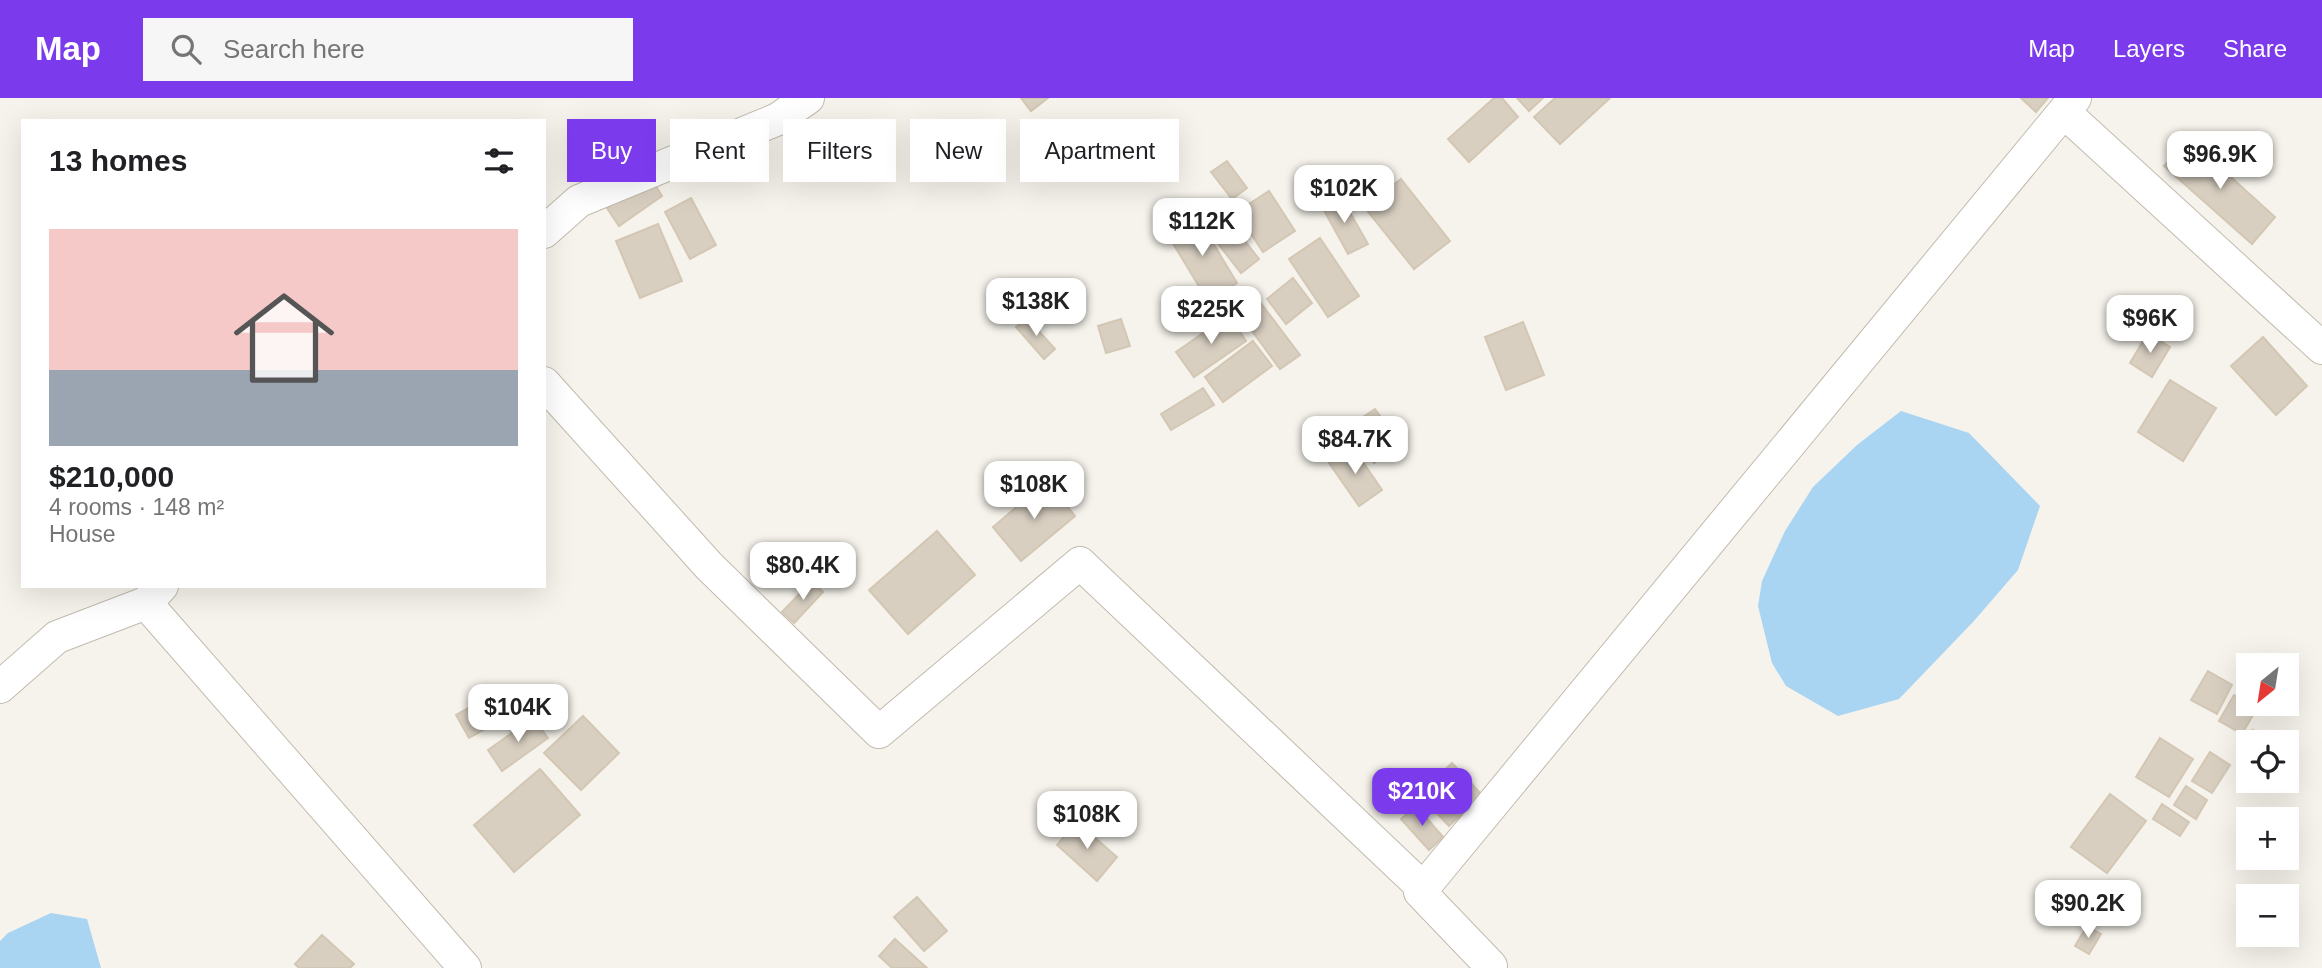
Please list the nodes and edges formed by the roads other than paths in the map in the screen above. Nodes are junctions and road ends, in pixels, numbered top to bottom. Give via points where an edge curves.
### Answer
1 (808, 98) edge
2 (2070, 105) edge
3 (546, 230) edge
4 (2322, 348) edge
5 (546, 385) edge
6 (154, 595) edge
7 (0, 687) edge
8 (1423, 888) junction
9 (1492, 967) edge
10 (466, 968) edge

1 - 3 street via 778,119 579,201
2 - 4 street
2 - 8 street
5 - 8 street via 709,566 879,732 1080,563
6 - 7 street via 57,637
6 - 10 street
8 - 9 street via 1420,892

